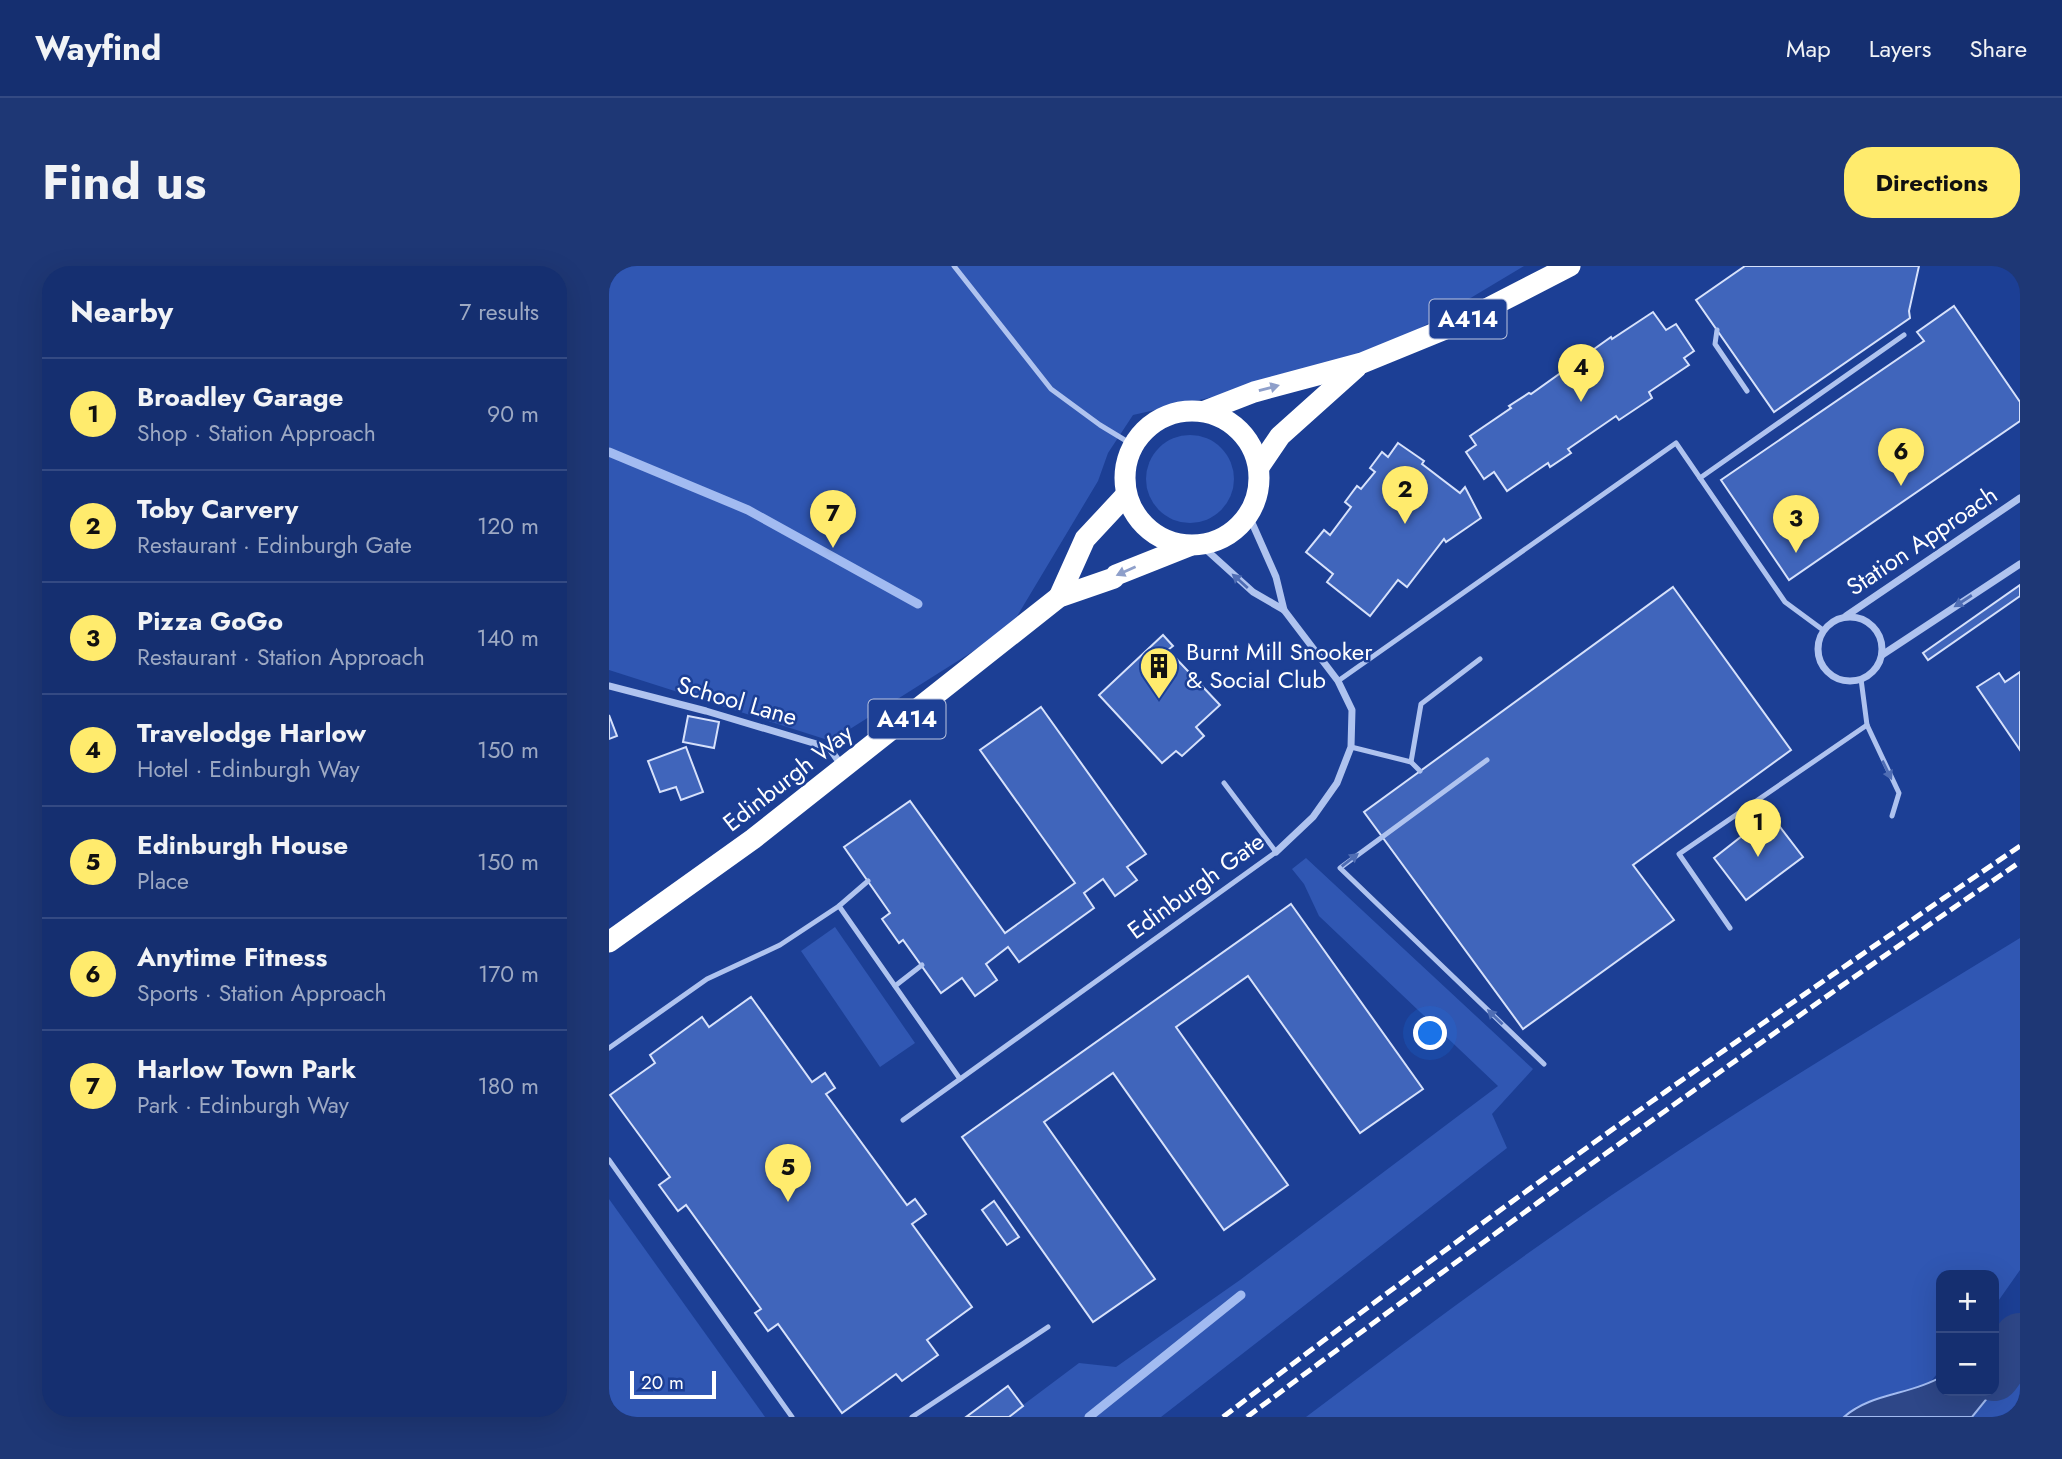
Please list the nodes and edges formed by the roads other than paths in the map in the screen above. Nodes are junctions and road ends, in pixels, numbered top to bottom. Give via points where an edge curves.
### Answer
1 (954, 266) edge
2 (1570, 266) edge
3 (1717, 330) dead end
4 (1904, 335) dead end
5 (1362, 363) junction
6 (1747, 391) dead end
7 (1205, 411) junction
8 (1133, 445) junction
9 (1259, 467) junction
10 (1700, 478) junction
11 (1126, 495) junction
12 (2020, 498) edge
13 (1249, 516) junction
14 (1195, 545) junction
15 (2020, 564) edge
16 (1059, 597) junction
17 (1284, 610) junction
18 (1846, 617) junction
19 (1823, 630) junction
20 (1882, 655) junction
21 (1480, 659) dead end
22 (1861, 679) junction
23 (1338, 681) junction
24 (609, 686) edge
25 (1867, 725) junction
26 (1351, 747) junction
27 (1487, 760) dead end
28 (1411, 762) junction
29 (844, 769) junction
30 (1420, 771) dead end
31 (1224, 783) dead end
32 (1892, 816) dead end
33 (1276, 852) junction
34 (868, 881) dead end
35 (839, 906) junction
36 (1730, 928) dead end
37 (609, 942) edge
38 (922, 965) dead end
39 (895, 986) junction
40 (609, 1048) edge
41 (1544, 1065) dead end
42 (960, 1079) junction
43 (903, 1120) dead end
44 (609, 1160) edge
45 (1048, 1327) dead end
46 (792, 1417) edge
47 (912, 1417) edge

1 - 8 lane via 1051,389
2 - 5 highway, A414 via 1455,326
3 - 6 lane via 1716,344
4 - 10 lane
7 -> 5 highway, A414 via 1254,392
5 - 9 highway, A414 via 1280,436
7 - 8 highway via 1163,416
7 - 9 highway via 1241,430
8 - 11 highway via 1126,461
9 - 13 highway via 1257,500
10 - 19 lane via 1785,602
10 - 23 lane via 1676,443
11 - 14 highway via 1149,531 1168,541
11 - 16 highway, Edinburgh Way / A414 via 1085,540
12 - 18 street, Station Approach
13 - 14 highway via 1219,540
13 - 17 street, Edinburgh Gate via 1276,577
14 -> 16 highway, Edinburgh Way / A414
17 -> 14 street, Edinburgh Gate via 1253,592
15 -> 20 street
16 - 29 highway, Edinburgh Way / A414
17 - 23 street, Edinburgh Gate
18 - 19 street, Station Approach
18 - 20 street, Station Approach via 1865,620 1874,627
19 - 22 street via 1818,649 1824,668 1840,680
20 - 22 street
21 - 28 lane via 1421,704
22 - 25 lane
23 - 26 street, Edinburgh Gate via 1352,710
24 - 29 street, School Lane via 820,745 830,749
25 -> 32 lane via 1899,793
25 - 36 lane via 1679,854
26 - 28 lane
26 - 33 street, Edinburgh Gate via 1337,783 1313,817
41 -> 27 lane via 1340,868
28 - 30 lane
29 - 37 highway, Edinburgh Way / A414
31 - 33 lane
33 - 42 lane, Edinburgh Gate
34 - 35 lane
35 - 39 lane
35 - 40 lane via 780,945 707,979
38 - 39 lane
39 - 42 lane
42 - 43 lane, Edinburgh Gate
44 - 46 lane
45 - 47 lane

